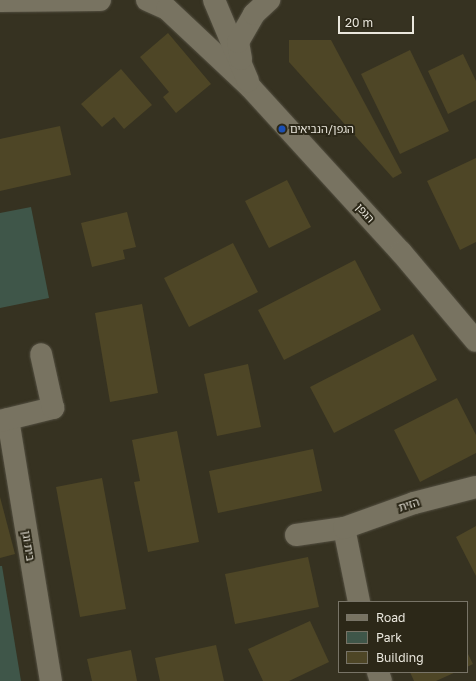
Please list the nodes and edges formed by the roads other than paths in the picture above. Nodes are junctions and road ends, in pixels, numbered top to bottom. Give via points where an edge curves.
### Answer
1 (44, 0) edge
2 (100, 0) edge
3 (147, 0) edge
4 (214, 0) edge
5 (269, 0) edge
6 (0, 1) edge
7 (241, 65) junction
8 (251, 88) junction
9 (476, 341) edge
10 (42, 354) dead end
11 (4, 420) edge
12 (476, 487) edge
13 (344, 528) junction
14 (296, 535) dead end
15 (359, 601) edge
16 (51, 681) edge

1 - 2 street
1 - 6 street
3 - 8 street, הגפן via 167,10
4 - 7 street, הגפן
5 - 7 street via 254,14 238,42
7 - 8 street, הגפן
8 - 9 street, הגפן via 401,252
10 - 11 street via 53,408
11 - 16 street, בית וגן
12 - 13 street, הזית via 414,503
13 - 14 street, הזית
13 - 15 street

